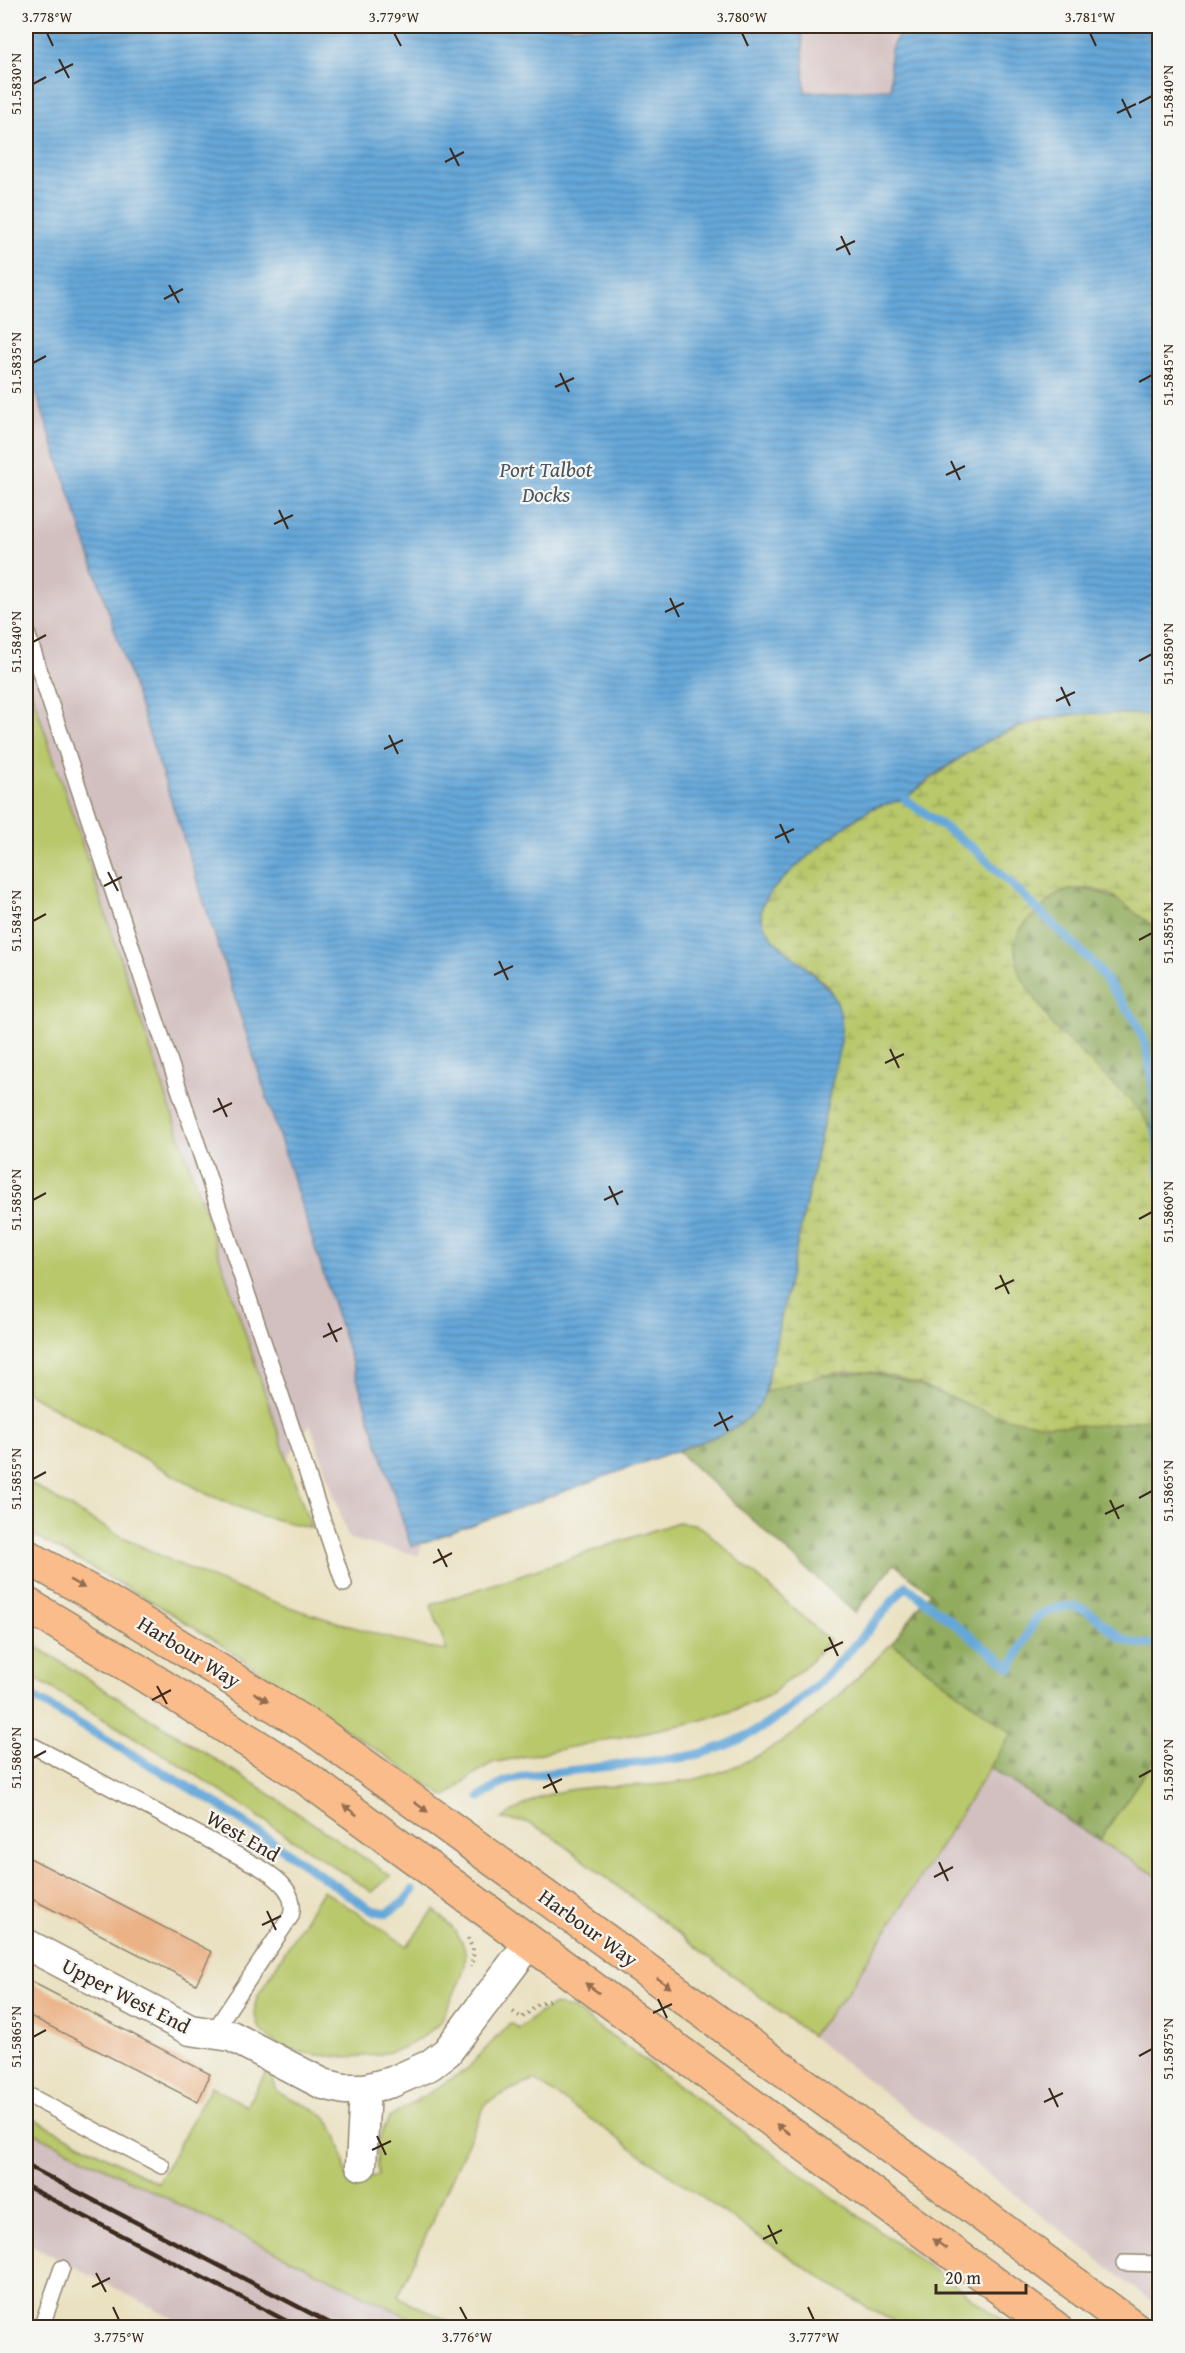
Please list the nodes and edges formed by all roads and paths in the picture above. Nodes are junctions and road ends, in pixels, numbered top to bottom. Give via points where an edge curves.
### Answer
1 (26, 630) edge
2 (26, 1556) edge
3 (344, 1584) dead end
4 (26, 1604) edge
5 (26, 1742) edge
6 (530, 1942) junction
7 (26, 1944) edge
8 (221, 2036) junction
9 (364, 2089) junction
10 (26, 2094) edge
11 (361, 2165) dead end
12 (162, 2166) dead end
13 (1124, 2263) dead end
14 (1160, 2264) edge
15 (62, 2268) dead end
16 (41, 2328) edge
17 (1055, 2328) edge
18 (1134, 2328) edge

1 - 3 lane
2 -> 18 main road, Harbour Way via 315,1730
6 -> 4 main road, Harbour Way via 302,1775
5 - 8 lane, West End via 261,1868 287,1890 293,1901 291,1916
6 - 9 street via 447,2052 401,2078
17 -> 6 main road, Harbour Way
7 - 8 street, Upper West End via 190,2030
8 - 9 street, Upper West End via 323,2084
9 - 11 street
10 - 12 lane
13 - 14 lane
15 - 16 lane

